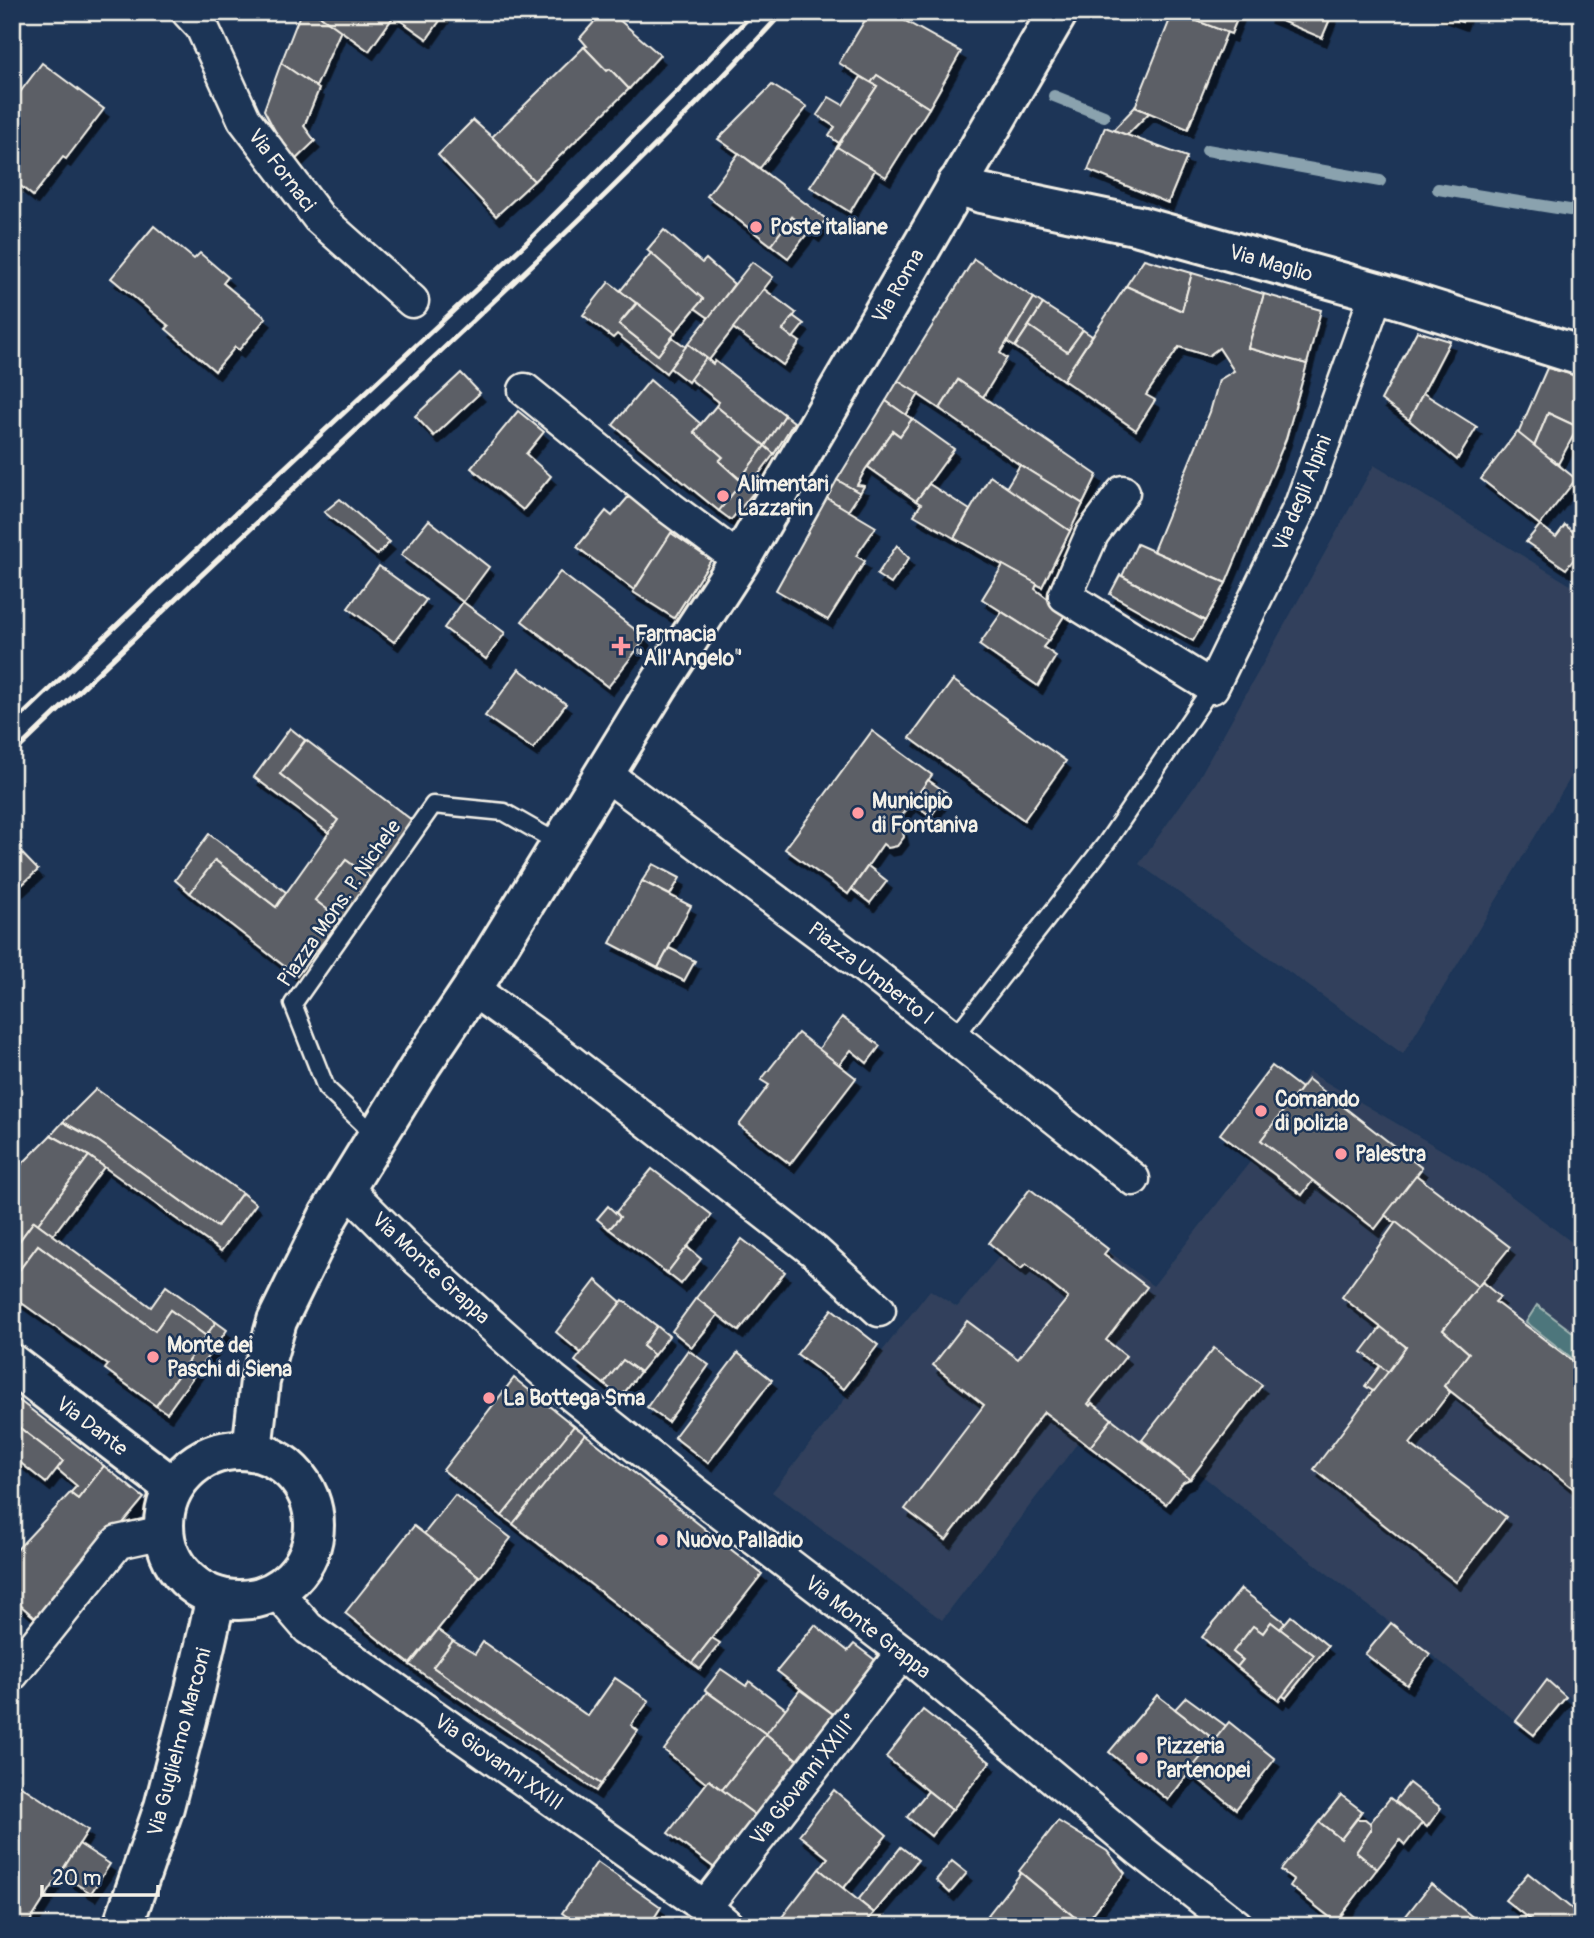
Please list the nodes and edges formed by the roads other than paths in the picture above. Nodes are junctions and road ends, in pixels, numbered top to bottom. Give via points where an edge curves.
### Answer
1 (188, 12) edge
2 (1058, 12) edge
3 (957, 184) junction
4 (1377, 292) junction
5 (412, 301) dead end
6 (1582, 356) edge
7 (524, 390) dead end
8 (1123, 492) dead end
9 (740, 560) junction
10 (1212, 687) junction
11 (604, 773) junction
12 (560, 844) junction
13 (472, 989) junction
14 (954, 1038) junction
15 (377, 1137) junction
16 (1133, 1179) dead end
17 (345, 1187) junction
18 (879, 1310) dead end
19 (12, 1364) edge
20 (252, 1450) junction
21 (173, 1487) junction
22 (164, 1532) junction
23 (276, 1591) junction
24 (216, 1597) junction
25 (903, 1652) junction
26 (12, 1674) edge
27 (716, 1916) edge
28 (123, 1926) edge
29 (1237, 1926) edge

1 - 5 street, Via Fornaci via 202,27 244,119 319,218
2 - 3 main road, Via Roma
3 - 4 main road, Via Maglio via 1139,226
3 - 9 main road, Via Roma
4 - 6 main road, Via Maglio
4 - 10 street, Via degli Alpini via 1301,505
7 - 9 street
8 - 10 street via 1092,534 1065,596
9 - 11 main road, Via Roma
10 - 14 lane via 1107,842
11 - 12 main road, Via Roma
11 - 14 street, Piazza Umberto I
12 - 13 main road, Via Roma
12 - 15 lane, Piazza Mons. P. Nichele via 504,812 433,805 293,1004 326,1088
13 - 15 main road, Via Roma
13 - 18 street via 814,1251
14 - 16 street, Piazza Umberto I
15 - 17 main road, Via Roma
17 - 20 main road, Via Roma via 277,1321 260,1381
17 - 25 street, Via Monte Grappa via 552,1380
19 - 21 main road, Via Dante
20 - 21 main road via 207,1456 187,1469
20 - 23 main road via 274,1457 293,1471 307,1490 314,1512 315,1535 308,1557 295,1577
21 - 22 main road via 165,1509
22 - 24 main road via 180,1573
22 - 26 street via 118,1542
23 - 24 main road via 257,1599
23 - 27 street, Via Giovanni XXIII via 309,1628
24 - 28 main road, Via Guglielmo Marconi via 164,1807
25 - 27 street, Via Giovanni XXIII°
25 - 29 street, Via Monte Grappa

